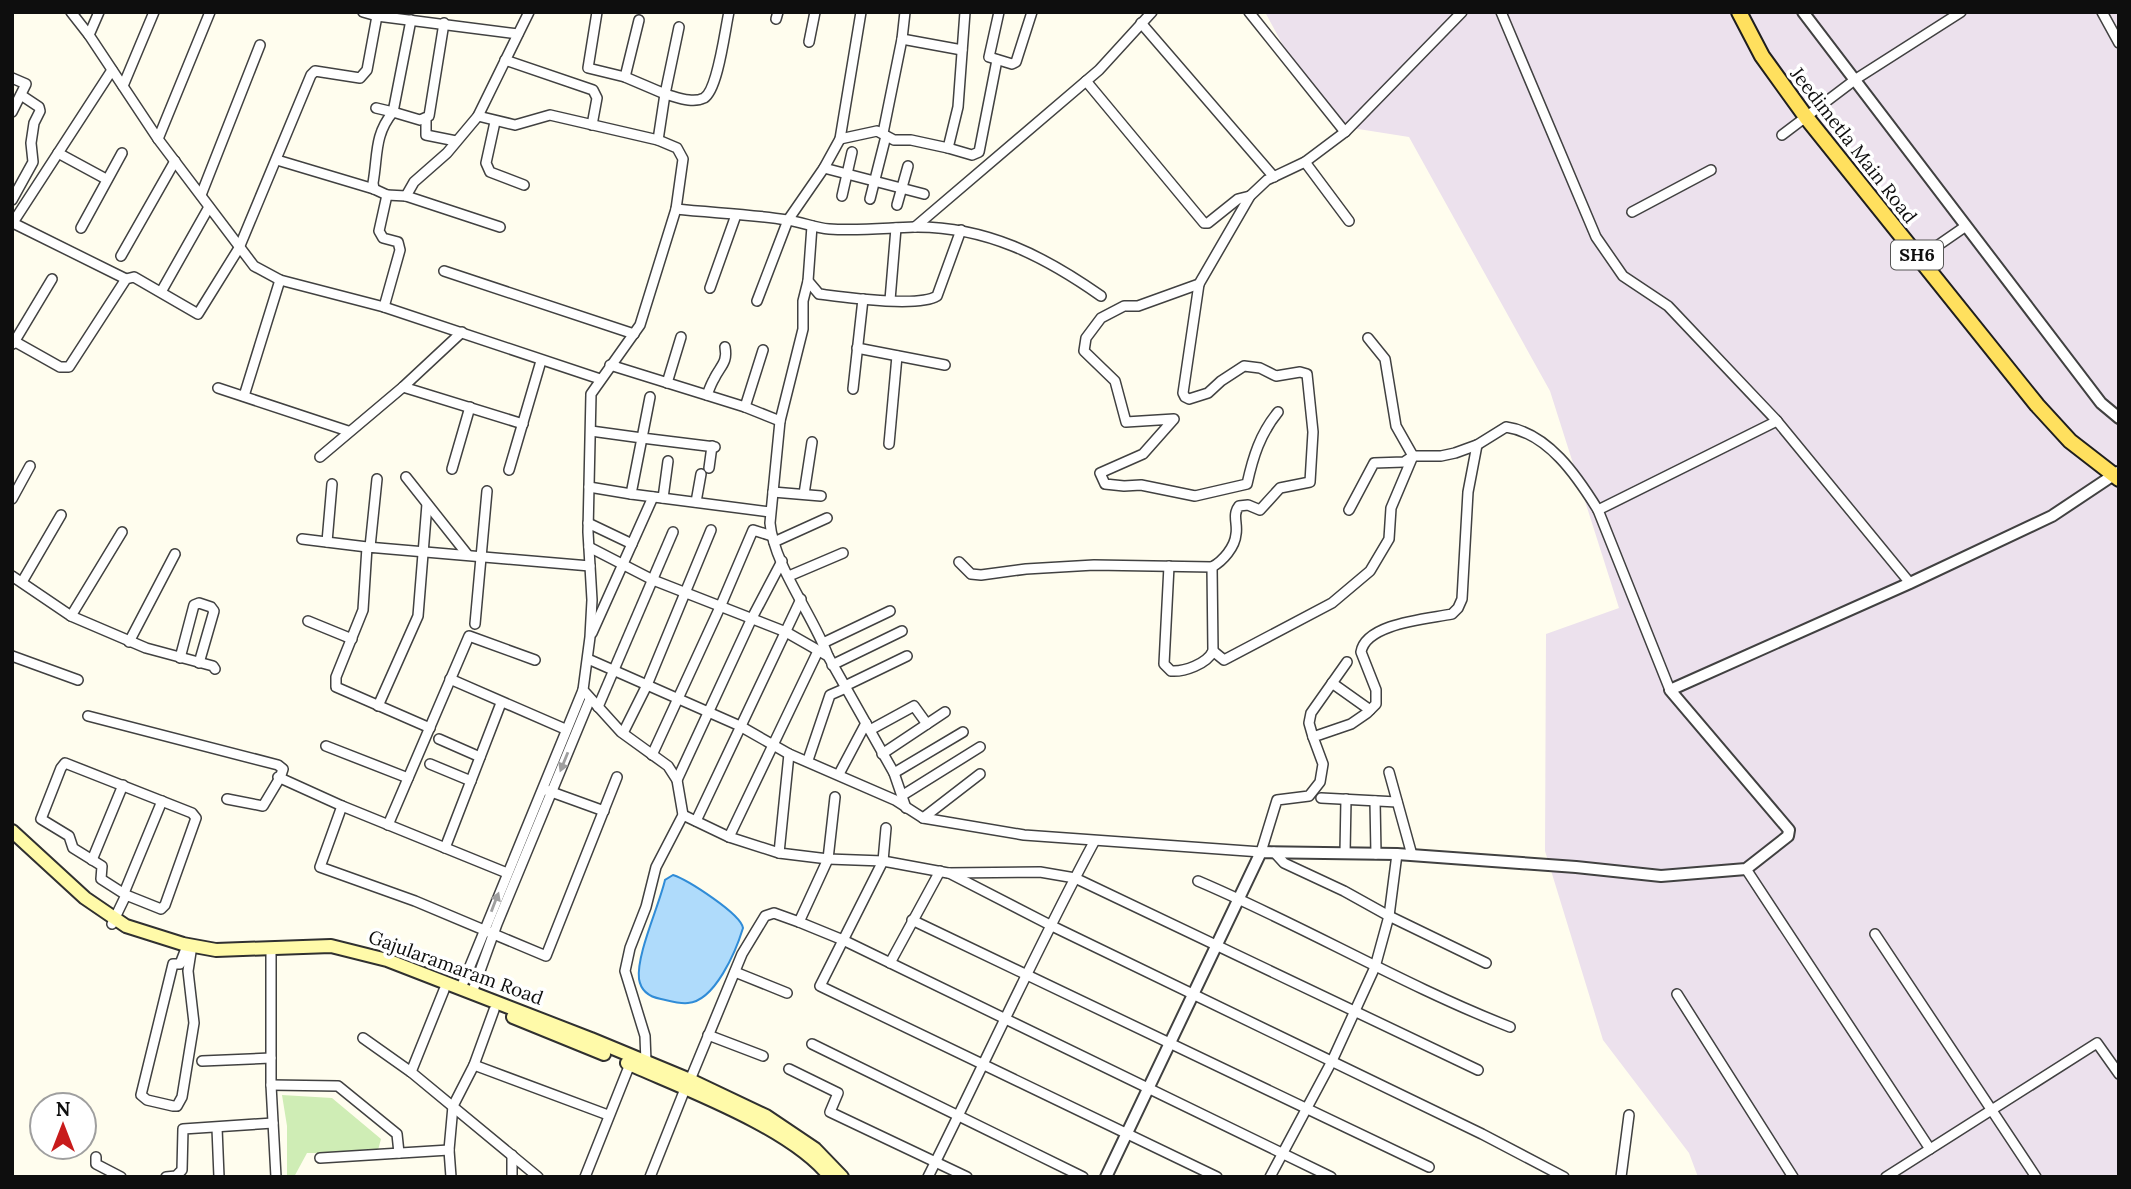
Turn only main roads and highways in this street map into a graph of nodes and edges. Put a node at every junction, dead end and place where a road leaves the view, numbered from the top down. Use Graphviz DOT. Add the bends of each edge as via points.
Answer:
graph roads {
  1 [pos="1739,12"];
  2 [pos="1748,12"];
  3 [pos="1809,114"];
  4 [pos="2118,473"];
  5 [pos="12,831"];
  6 [pos="12,839"];
  7 [pos="113,922"];
  8 [pos="270,952"];
  9 [pos="687,1085"];
  10 [pos="836,1174"];
  1 -- 3 [label="main road, Jeedimetla Main Road / SH6" via="1762,56"];
  2 -- 3 [label="main road, Jeedimetla Main Road / SH6"];
  3 -- 4 [label="main road, Jeedimetla Main Road / SH6" via="2062,421"];
  3 -- 4 [label="main road, Jeedimetla Main Road / SH6" via="2054,425"];
  5 -- 7 [label="main road, Gajularamaram Road"];
  6 -- 7 [label="main road, Gajularamaram Road" via="82,904"];
  7 -- 8 [label="main road, Gajularamaram Road" via="183,944"];
  7 -- 8 [label="main road, Gajularamaram Road" via="186,957"];
  8 -- 9 [label="main road, Gajularamaram Road" via="337,954 372,963"];
  8 -- 9 [label="main road, Gajularamaram Road" via="310,946 379,957 646,1062"];
  9 -- 10 [label="main road, Gajularamaram Road" via="766,1115 814,1149"];
}
